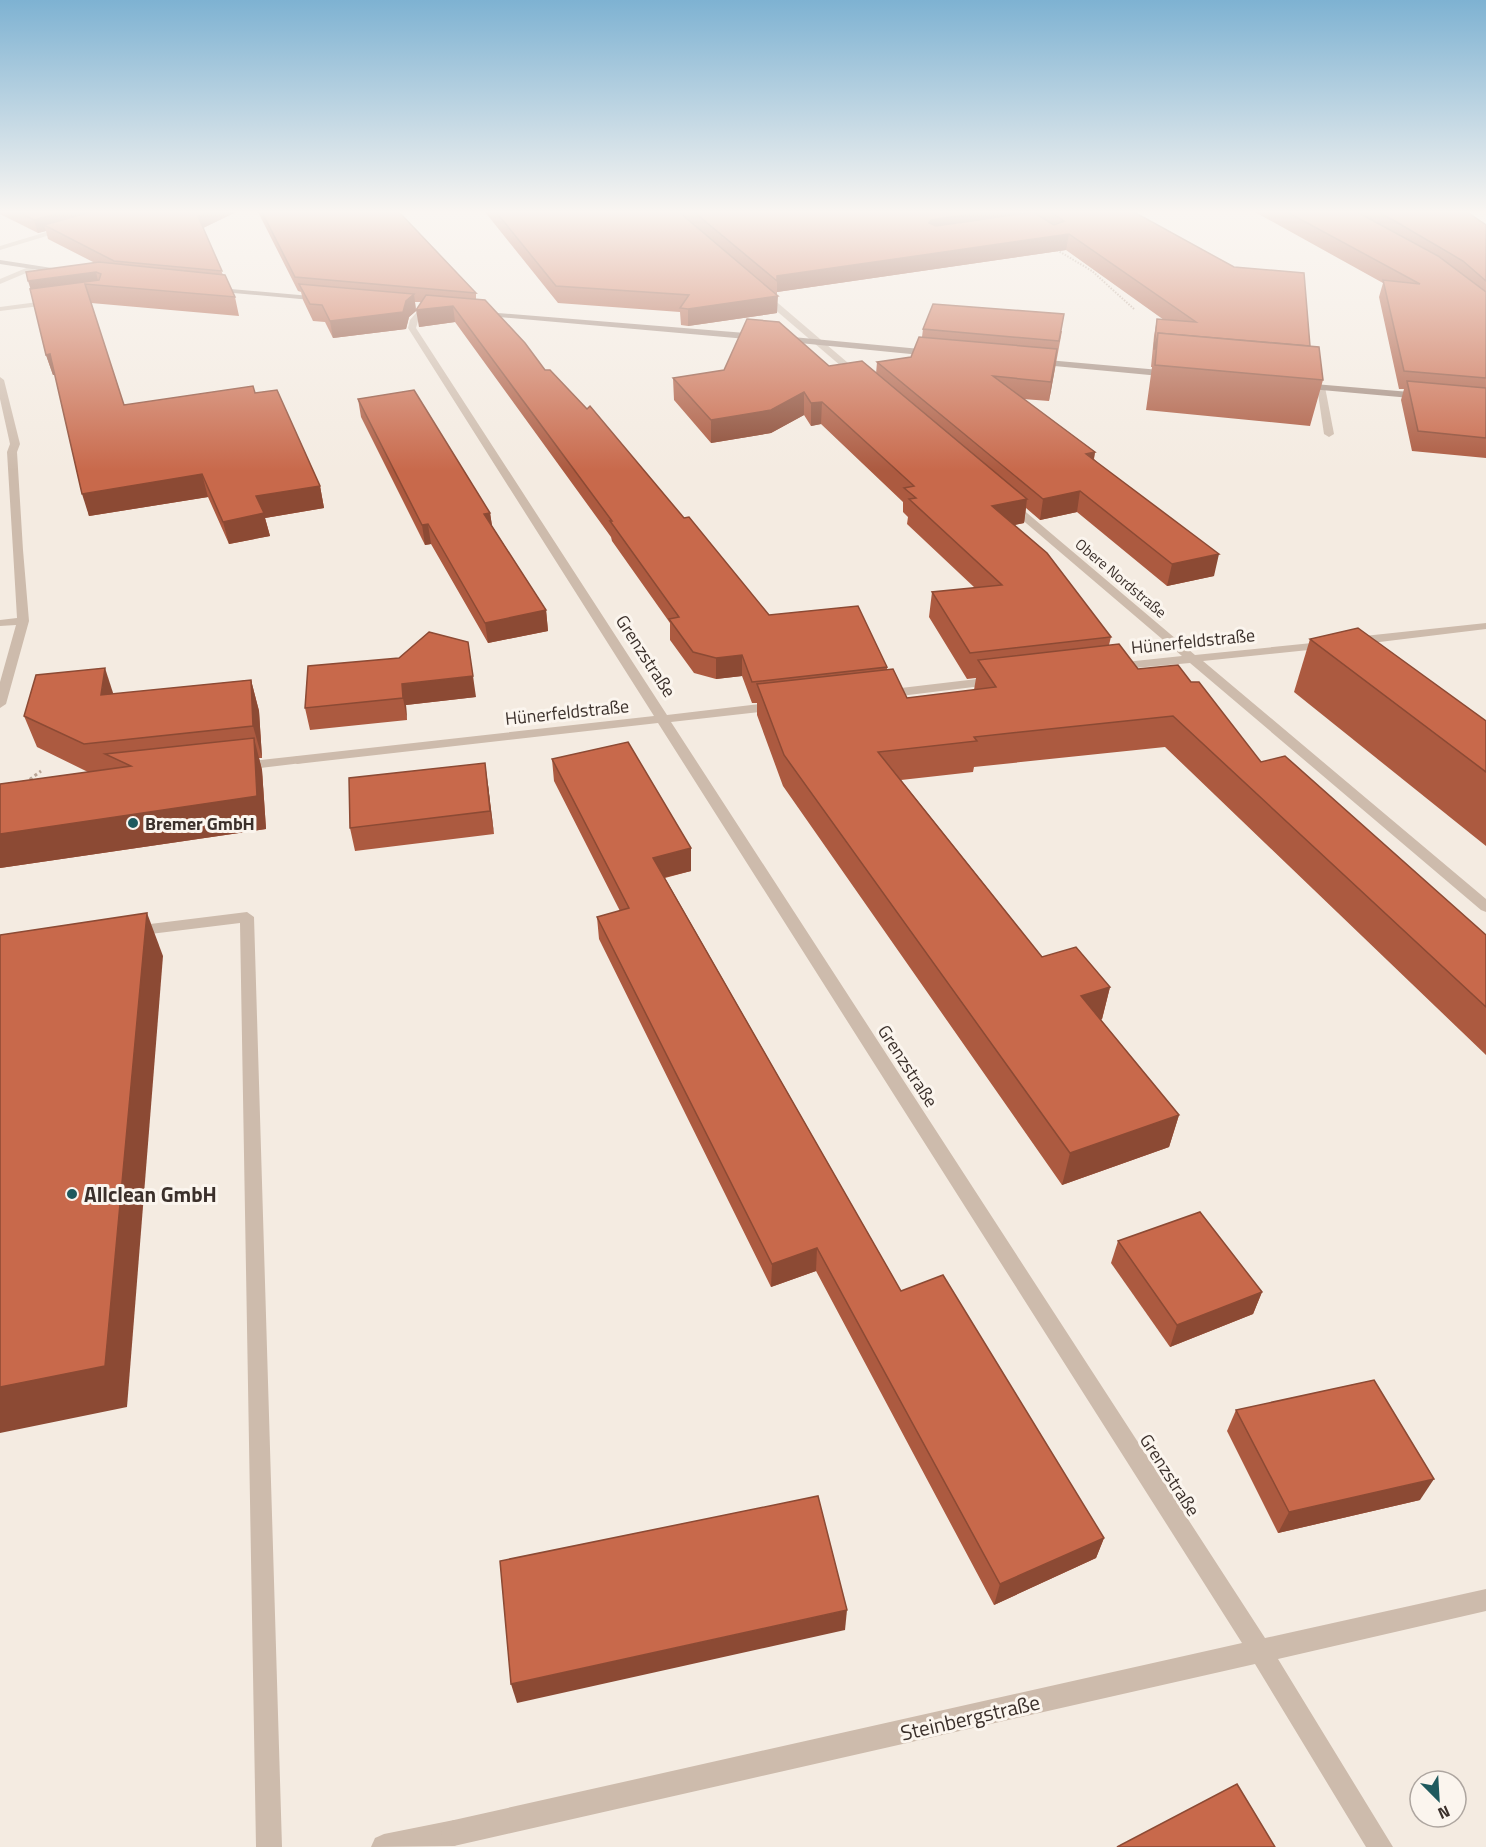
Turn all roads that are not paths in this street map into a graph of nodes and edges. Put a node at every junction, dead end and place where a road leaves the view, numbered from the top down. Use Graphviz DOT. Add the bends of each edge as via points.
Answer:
graph roads {
  1 [pos="313,298"];
  2 [pos="767,298"];
  3 [pos="67,300"];
  4 [pos="333,300"];
  5 [pos="425,308"];
  6 [pos="0,309"];
  7 [pos="472,312"];
  8 [pos="765,338"];
  9 [pos="776,339"];
  10 [pos="818,343"];
  11 [pos="937,353"];
  12 [pos="1021,361"];
  13 [pos="1179,374"];
  14 [pos="0,380"];
  15 [pos="864,381"];
  16 [pos="1297,385"];
  17 [pos="1321,387"];
  18 [pos="1427,397"];
  19 [pos="3,401"];
  20 [pos="1329,434"];
  21 [pos="1001,497"];
  22 [pos="23,621"];
  23 [pos="0,623"];
  24 [pos="1486,626"];
  25 [pos="1194,659"];
  26 [pos="1099,669"];
  27 [pos="1005,680"];
  28 [pos="875,695"];
  29 [pos="0,704"];
  30 [pos="793,704"];
  31 [pos="663,719"];
  32 [pos="225,768"];
  33 [pos="1486,907"];
  34 [pos="118,933"];
  35 [pos="1486,1600"];
  36 [pos="1260,1651"];
  37 [pos="269,1847"];
  38 [pos="384,1847"];
  39 [pos="1380,1847"];
  1 -- 4 [label="main road"];
  2 -- 10 [label="street"];
  3 -- 6 [label="street"];
  5 -- 31 [label="street, Grenzstraße" via="412,328"];
  7 -- 8 [label="main road"];
  9 -- 10 [label="main road"];
  10 -- 11 [label="main road"];
  10 -- 15 [label="street"];
  12 -- 13 [label="main road"];
  14 -- 19 [label="street"];
  16 -- 17 [label="main road"];
  17 -- 18 [label="main road"];
  17 -- 20 [label="street"];
  19 -- 22 [label="street" via="15,444 12,452"];
  21 -- 25 [label="street, Obere Nordstraße"];
  22 -- 23 [label="street"];
  22 -- 29 [label="street"];
  24 -- 25 [label="street, Hünerfeldstraße"];
  25 -- 26 [label="street, Hünerfeldstraße"];
  25 -- 33 [label="street, Obere Nordstraße"];
  27 -- 28 [label="street"];
  30 -- 31 [label="street, Hünerfeldstraße"];
  31 -- 32 [label="street, Hünerfeldstraße"];
  31 -- 36 [label="street, Grenzstraße"];
  34 -- 37 [label="street" via="247,917"];
  35 -- 36 [label="street, Steinbergstraße"];
  36 -- 38 [label="street, Steinbergstraße"];
  36 -- 39 [label="street, Grenzstraße"];
}
